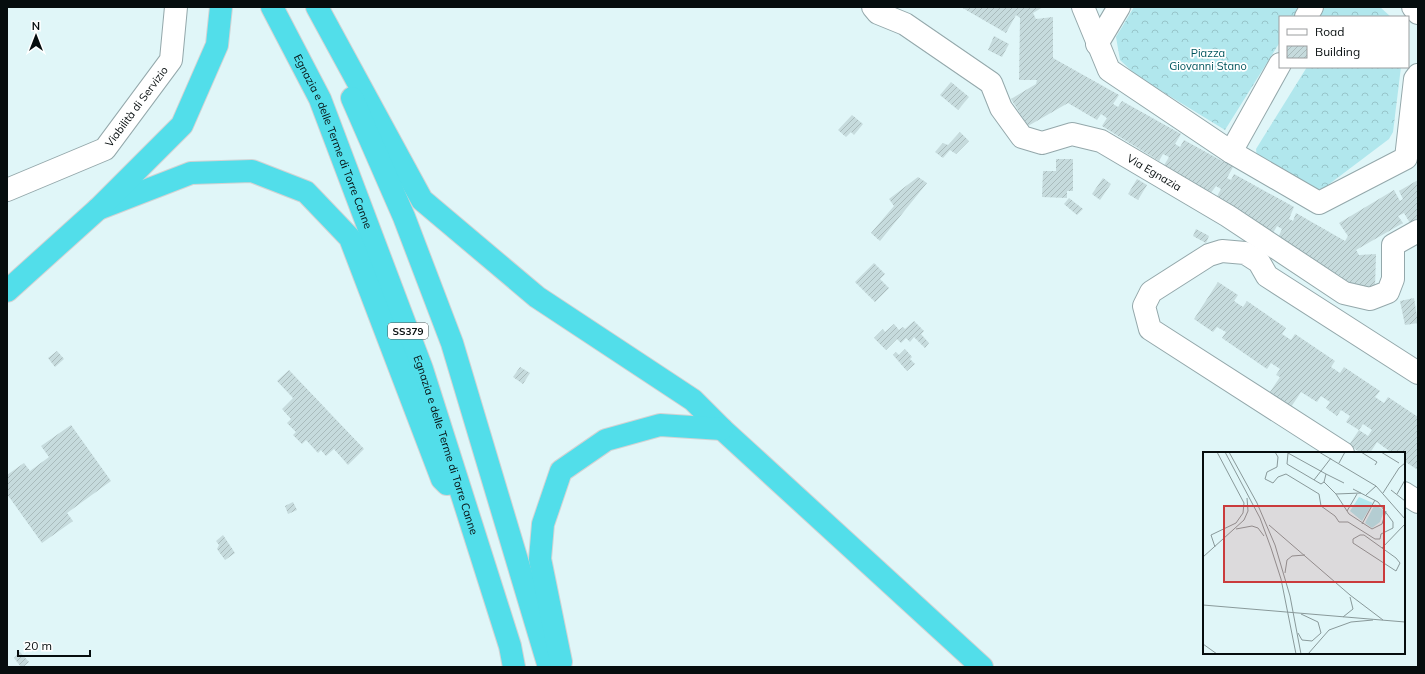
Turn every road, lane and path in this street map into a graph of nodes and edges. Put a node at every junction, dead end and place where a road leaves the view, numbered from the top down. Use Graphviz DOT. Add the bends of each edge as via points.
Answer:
graph roads {
  1 [pos="176,7"];
  2 [pos="221,7"];
  3 [pos="272,7"];
  4 [pos="312,7"];
  5 [pos="317,7"];
  6 [pos="873,7"];
  7 [pos="1083,7"];
  8 [pos="1119,7"];
  9 [pos="1312,7"];
  10 [pos="1413,7"];
  11 [pos="1418,13"];
  12 [pos="1307,16"];
  13 [pos="1097,44"];
  14 [pos="1279,66"];
  15 [pos="1418,74"];
  16 [pos="1231,152"];
  17 [pos="7,190"];
  18 [pos="98,209"];
  19 [pos="1418,231"];
  20 [pos="7,291"];
  21 [pos="1415,365"];
  22 [pos="722,429"];
  23 [pos="1341,452"];
  24 [pos="1405,494"];
  25 [pos="464,502"];
  26 [pos="1418,502"];
  27 [pos="514,667"];
  28 [pos="549,667"];
  29 [pos="562,667"];
  30 [pos="982,667"];
  1 -- 17 [label="street, Viabilità di Servizio" via="171,60 105,149"];
  2 -- 18 [label="highway" via="217,45 182,125"];
  3 -- 25 [label="highway, Egnazia e delle Terme di Torre Canne / SS379" via="320,99 422,369"];
  4 -- 28 [label="highway, SS379" via="404,218 452,343"];
  5 -- 22 [label="highway" via="422,200 537,298 693,400"];
  6 -- 19 [label="street, Via Egnazia" via="878,13 905,24 991,83 1001,108 1022,137 1042,144 1072,134 1101,141 1228,216 1344,293 1370,300 1388,292 1393,279 1393,245"];
  7 -- 13 [label="street"];
  8 -- 13 [label="street"];
  9 -- 12 [label="street"];
  10 -- 11 [label="street"];
  13 -- 16 [label="street" via="1109,70"];
  14 -- 16 [label="street"];
  15 -- 16 [label="street" via="1415,79 1406,158 1319,203"];
  18 -- 20 [label="highway"];
  18 -- 25 [label="highway" via="191,173 252,171 306,192 350,238 442,479"];
  21 -- 23 [label="street" via="1267,276 1259,262 1245,252 1222,251 1209,255 1151,292 1144,306 1150,329"];
  22 -- 29 [label="highway" via="660,425 606,440 561,471 543,524 540,558"];
  22 -- 30 [label="highway"];
  24 -- 26 [label="street"];
  25 -- 27 [label="highway, Egnazia e delle Terme di Torre Canne / SS379" via="510,646"];
}
